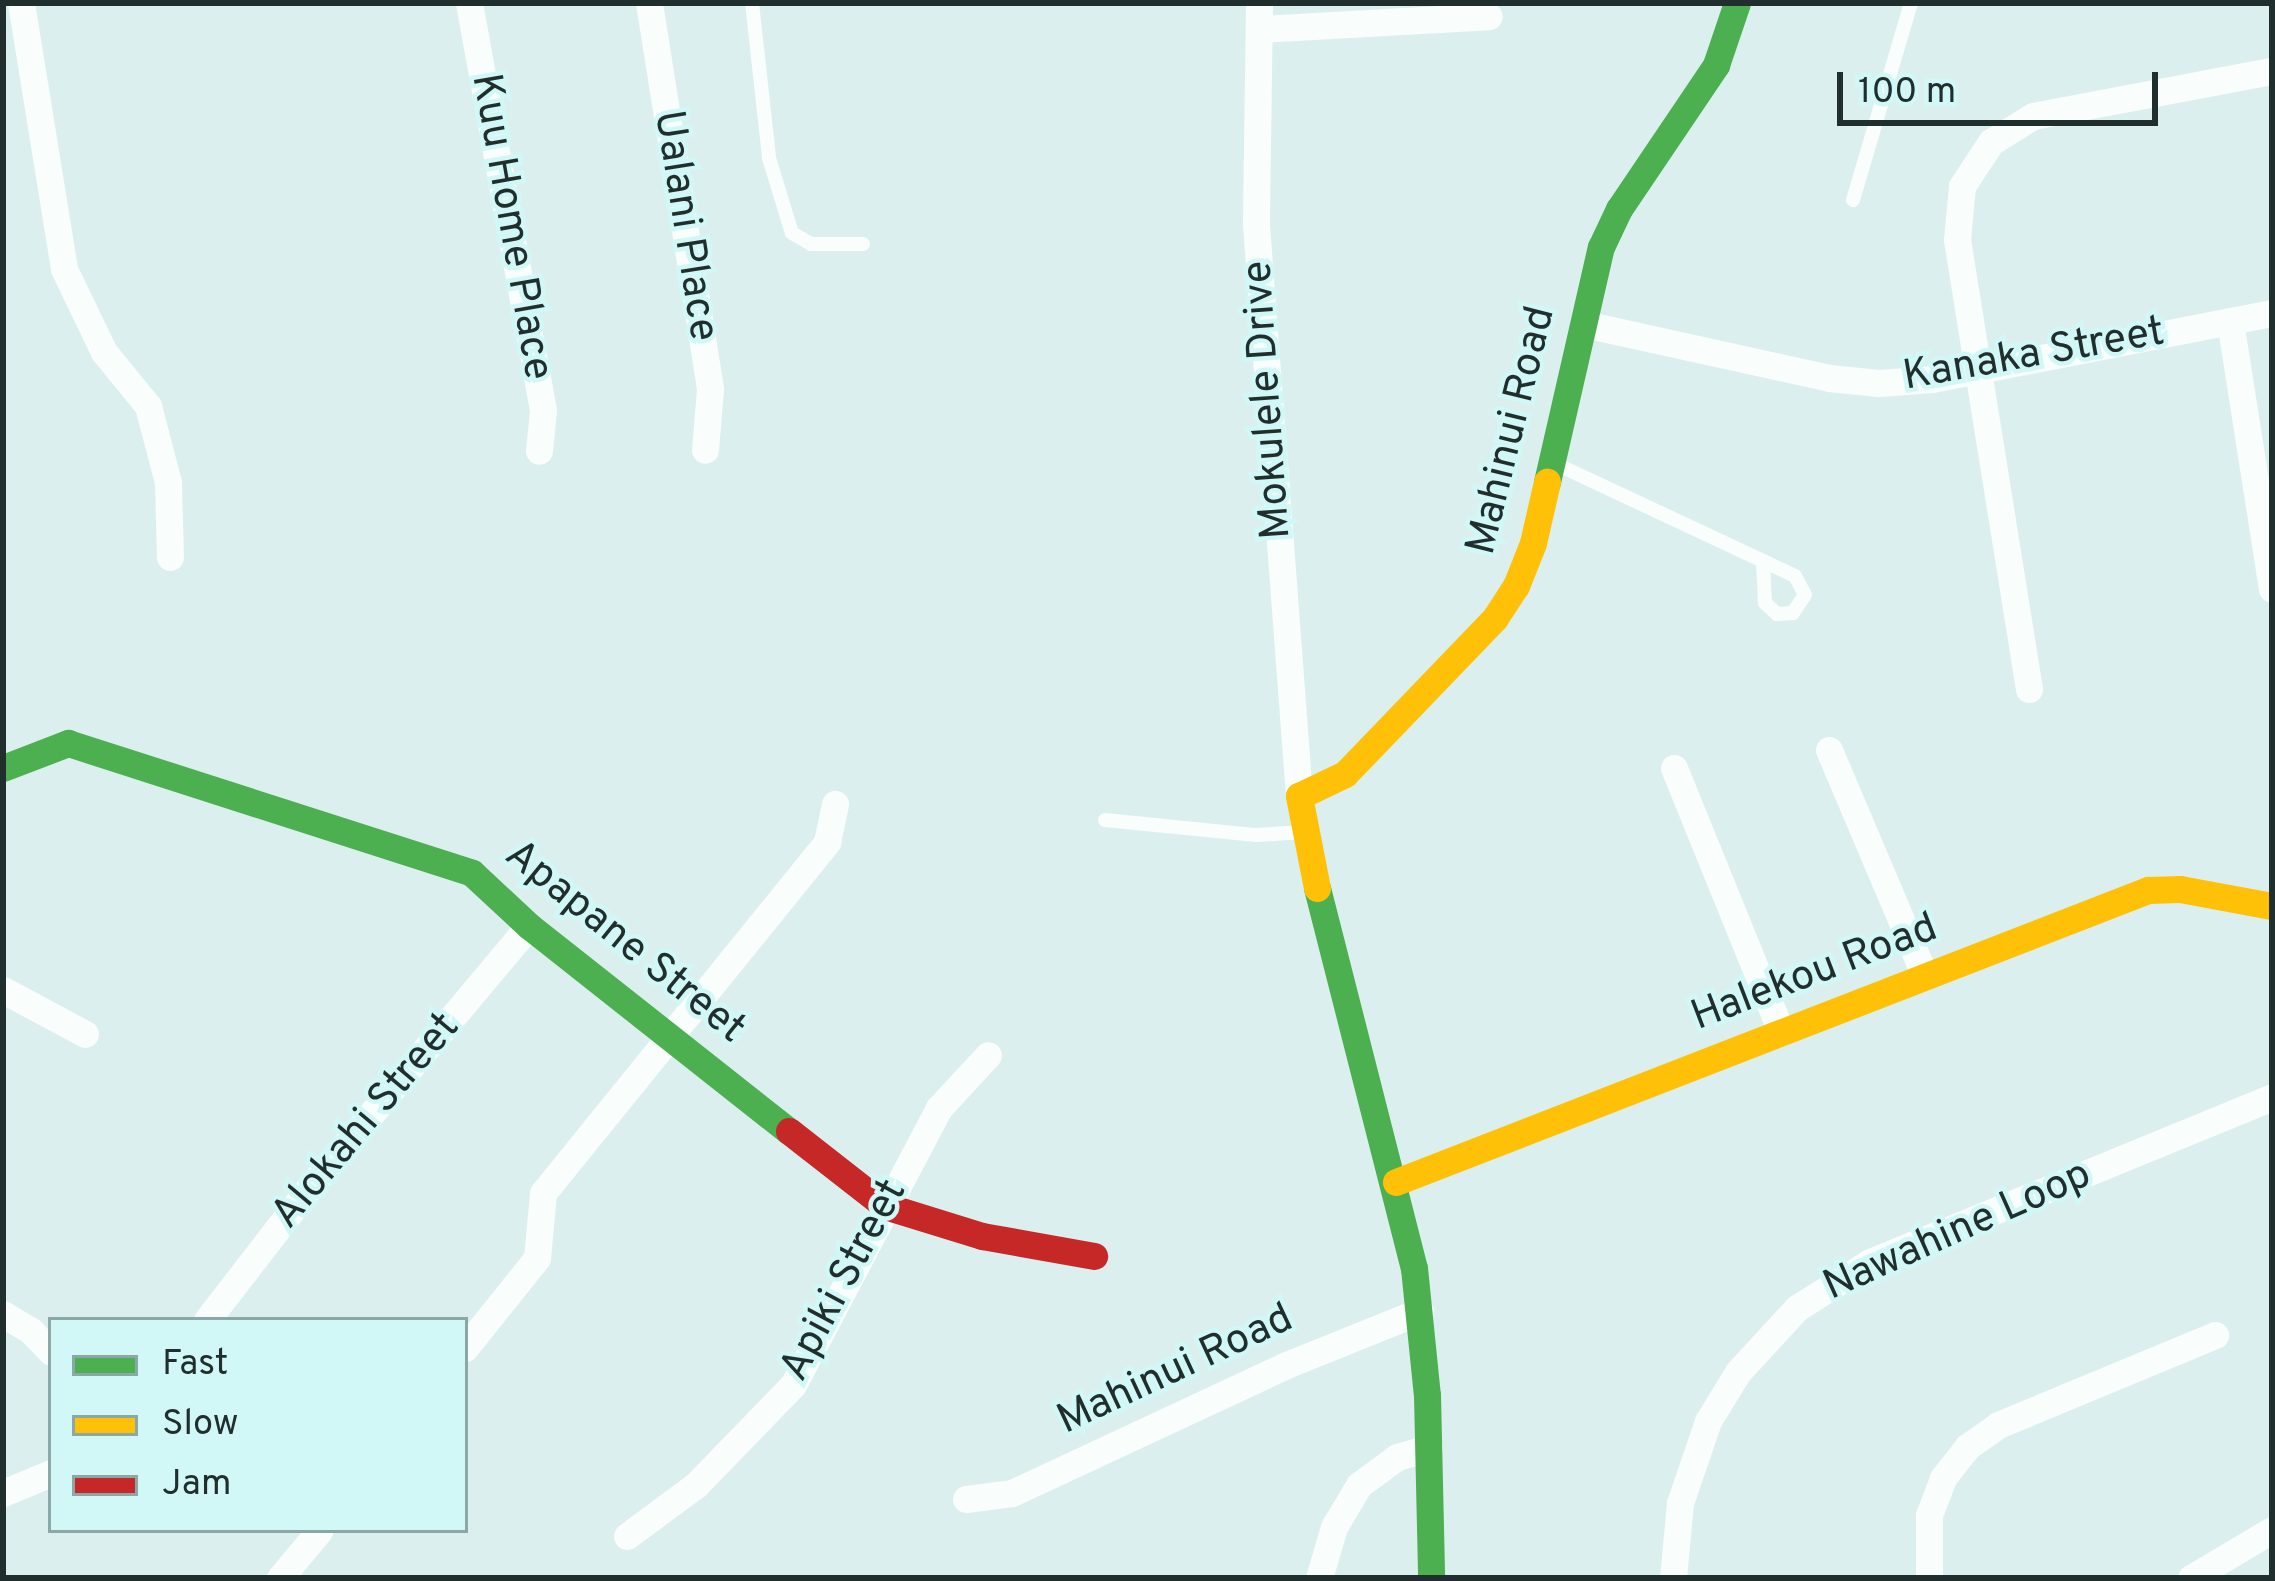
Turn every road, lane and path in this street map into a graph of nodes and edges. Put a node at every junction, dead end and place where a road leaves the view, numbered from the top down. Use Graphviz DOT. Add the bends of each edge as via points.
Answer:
graph roads {
  1 [pos="21,3"];
  2 [pos="469,3"];
  3 [pos="649,3"];
  4 [pos="752,3"];
  5 [pos="1737,3"];
  6 [pos="1911,3"];
  7 [pos="1260,16"];
  8 [pos="1489,16"];
  9 [pos="2272,71"];
  10 [pos="1853,200"];
  11 [pos="863,244"];
  12 [pos="2272,313"];
  13 [pos="2230,321"];
  14 [pos="1585,324"];
  15 [pos="1978,370"];
  16 [pos="705,450"];
  17 [pos="539,452"];
  18 [pos="1552,462"];
  19 [pos="170,557"];
  20 [pos="2270,559"];
  21 [pos="1763,561"];
  22 [pos="2272,589"];
  23 [pos="2029,689"];
  24 [pos="1829,750"];
  25 [pos="3,768"];
  26 [pos="1674,768"];
  27 [pos="1299,796"];
  28 [pos="835,804"];
  29 [pos="1106,820"];
  30 [pos="1304,832"];
  31 [pos="2272,906"];
  32 [pos="530,926"];
  33 [pos="1925,976"];
  34 [pos="3,990"];
  35 [pos="1781,1032"];
  36 [pos="85,1034"];
  37 [pos="672,1036"];
  38 [pos="988,1055"];
  39 [pos="2272,1097"];
  40 [pos="1396,1182"];
  41 [pos="886,1206"];
  42 [pos="1094,1256"];
  43 [pos="1420,1311"];
  44 [pos="3,1314"];
  45 [pos="209,1317"];
  46 [pos="2215,1335"];
  47 [pos="468,1344"];
  48 [pos="48,1349"];
  49 [pos="1429,1448"];
  50 [pos="48,1474"];
  51 [pos="3,1493"];
  52 [pos="965,1499"];
  53 [pos="2272,1530"];
  54 [pos="318,1533"];
  55 [pos="627,1536"];
  56 [pos="280,1578"];
  57 [pos="1319,1578"];
  58 [pos="1431,1578"];
  59 [pos="1672,1578"];
  60 [pos="1929,1578"];
  61 [pos="2191,1578"];
  1 -- 19 [label="street" via="64,269 104,352 148,406 168,482"];
  2 -- 17 [label="street, Kuu Home Place" via="543,410"];
  3 -- 16 [label="street, Ualani Place" via="710,388"];
  4 -- 11 [label="lane" via="770,158 792,233 811,244"];
  5 -- 14 [label="street, Mahinui Road" via="1716,65 1609,228"];
  6 -- 10 [label="lane"];
  7 -- 8 [label="street"];
  7 -- 27 [label="street, Mokulele Drive" via="1256,225"];
  9 -- 15 [label="street" via="2033,116 1990,142 1963,186 1956,222"];
  12 -- 13 [label="street, Kanaka Street"];
  13 -- 15 [label="street, Kanaka Street"];
  13 -- 20 [label="street"];
  14 -- 15 [label="street, Kanaka Street" via="1854,381"];
  14 -- 18 [label="street, Mahinui Road"];
  15 -- 23 [label="street"];
  18 -- 21 [label="lane"];
  18 -- 27 [label="street, Mahinui Road" via="1526,565 1495,618 1345,774"];
  20 -- 22 [label="street"];
  24 -- 33 [label="street"];
  25 -- 32 [label="street, Apapane Street" via="68,743 472,873"];
  26 -- 35 [label="street"];
  27 -- 30 [label="street"];
  28 -- 37 [label="street" via="827,842"];
  29 -- 30 [label="lane"];
  30 -- 40 [label="street"];
  31 -- 33 [label="street, Halekou Road" via="2148,890"];
  32 -- 37 [label="street, Apapane Street"];
  32 -- 45 [label="street, Alokahi Street"];
  33 -- 35 [label="street, Halekou Road"];
  34 -- 36 [label="street"];
  35 -- 40 [label="street, Halekou Road"];
  37 -- 41 [label="street, Apapane Street"];
  37 -- 47 [label="street" via="543,1193 537,1258"];
  38 -- 41 [label="street, Apiki Street" via="939,1108"];
  39 -- 59 [label="street, Nawahine Loop" via="1870,1262 1797,1308 1747,1360 1708,1421 1680,1503"];
  40 -- 43 [label="street"];
  41 -- 42 [label="street, Apapane Street" via="982,1236"];
  41 -- 55 [label="street, Apiki Street" via="793,1385 696,1485"];
  43 -- 49 [label="street"];
  43 -- 52 [label="street, Mahinui Road" via="1012,1493"];
  44 -- 48 [label="street"];
  46 -- 60 [label="street" via="1998,1425 1967,1448 1943,1478 1929,1515"];
  49 -- 57 [label="street" via="1397,1457 1360,1485 1334,1527"];
  49 -- 58 [label="street"];
  50 -- 51 [label="street"];
  53 -- 61 [label="street"];
  54 -- 56 [label="street"];
}
